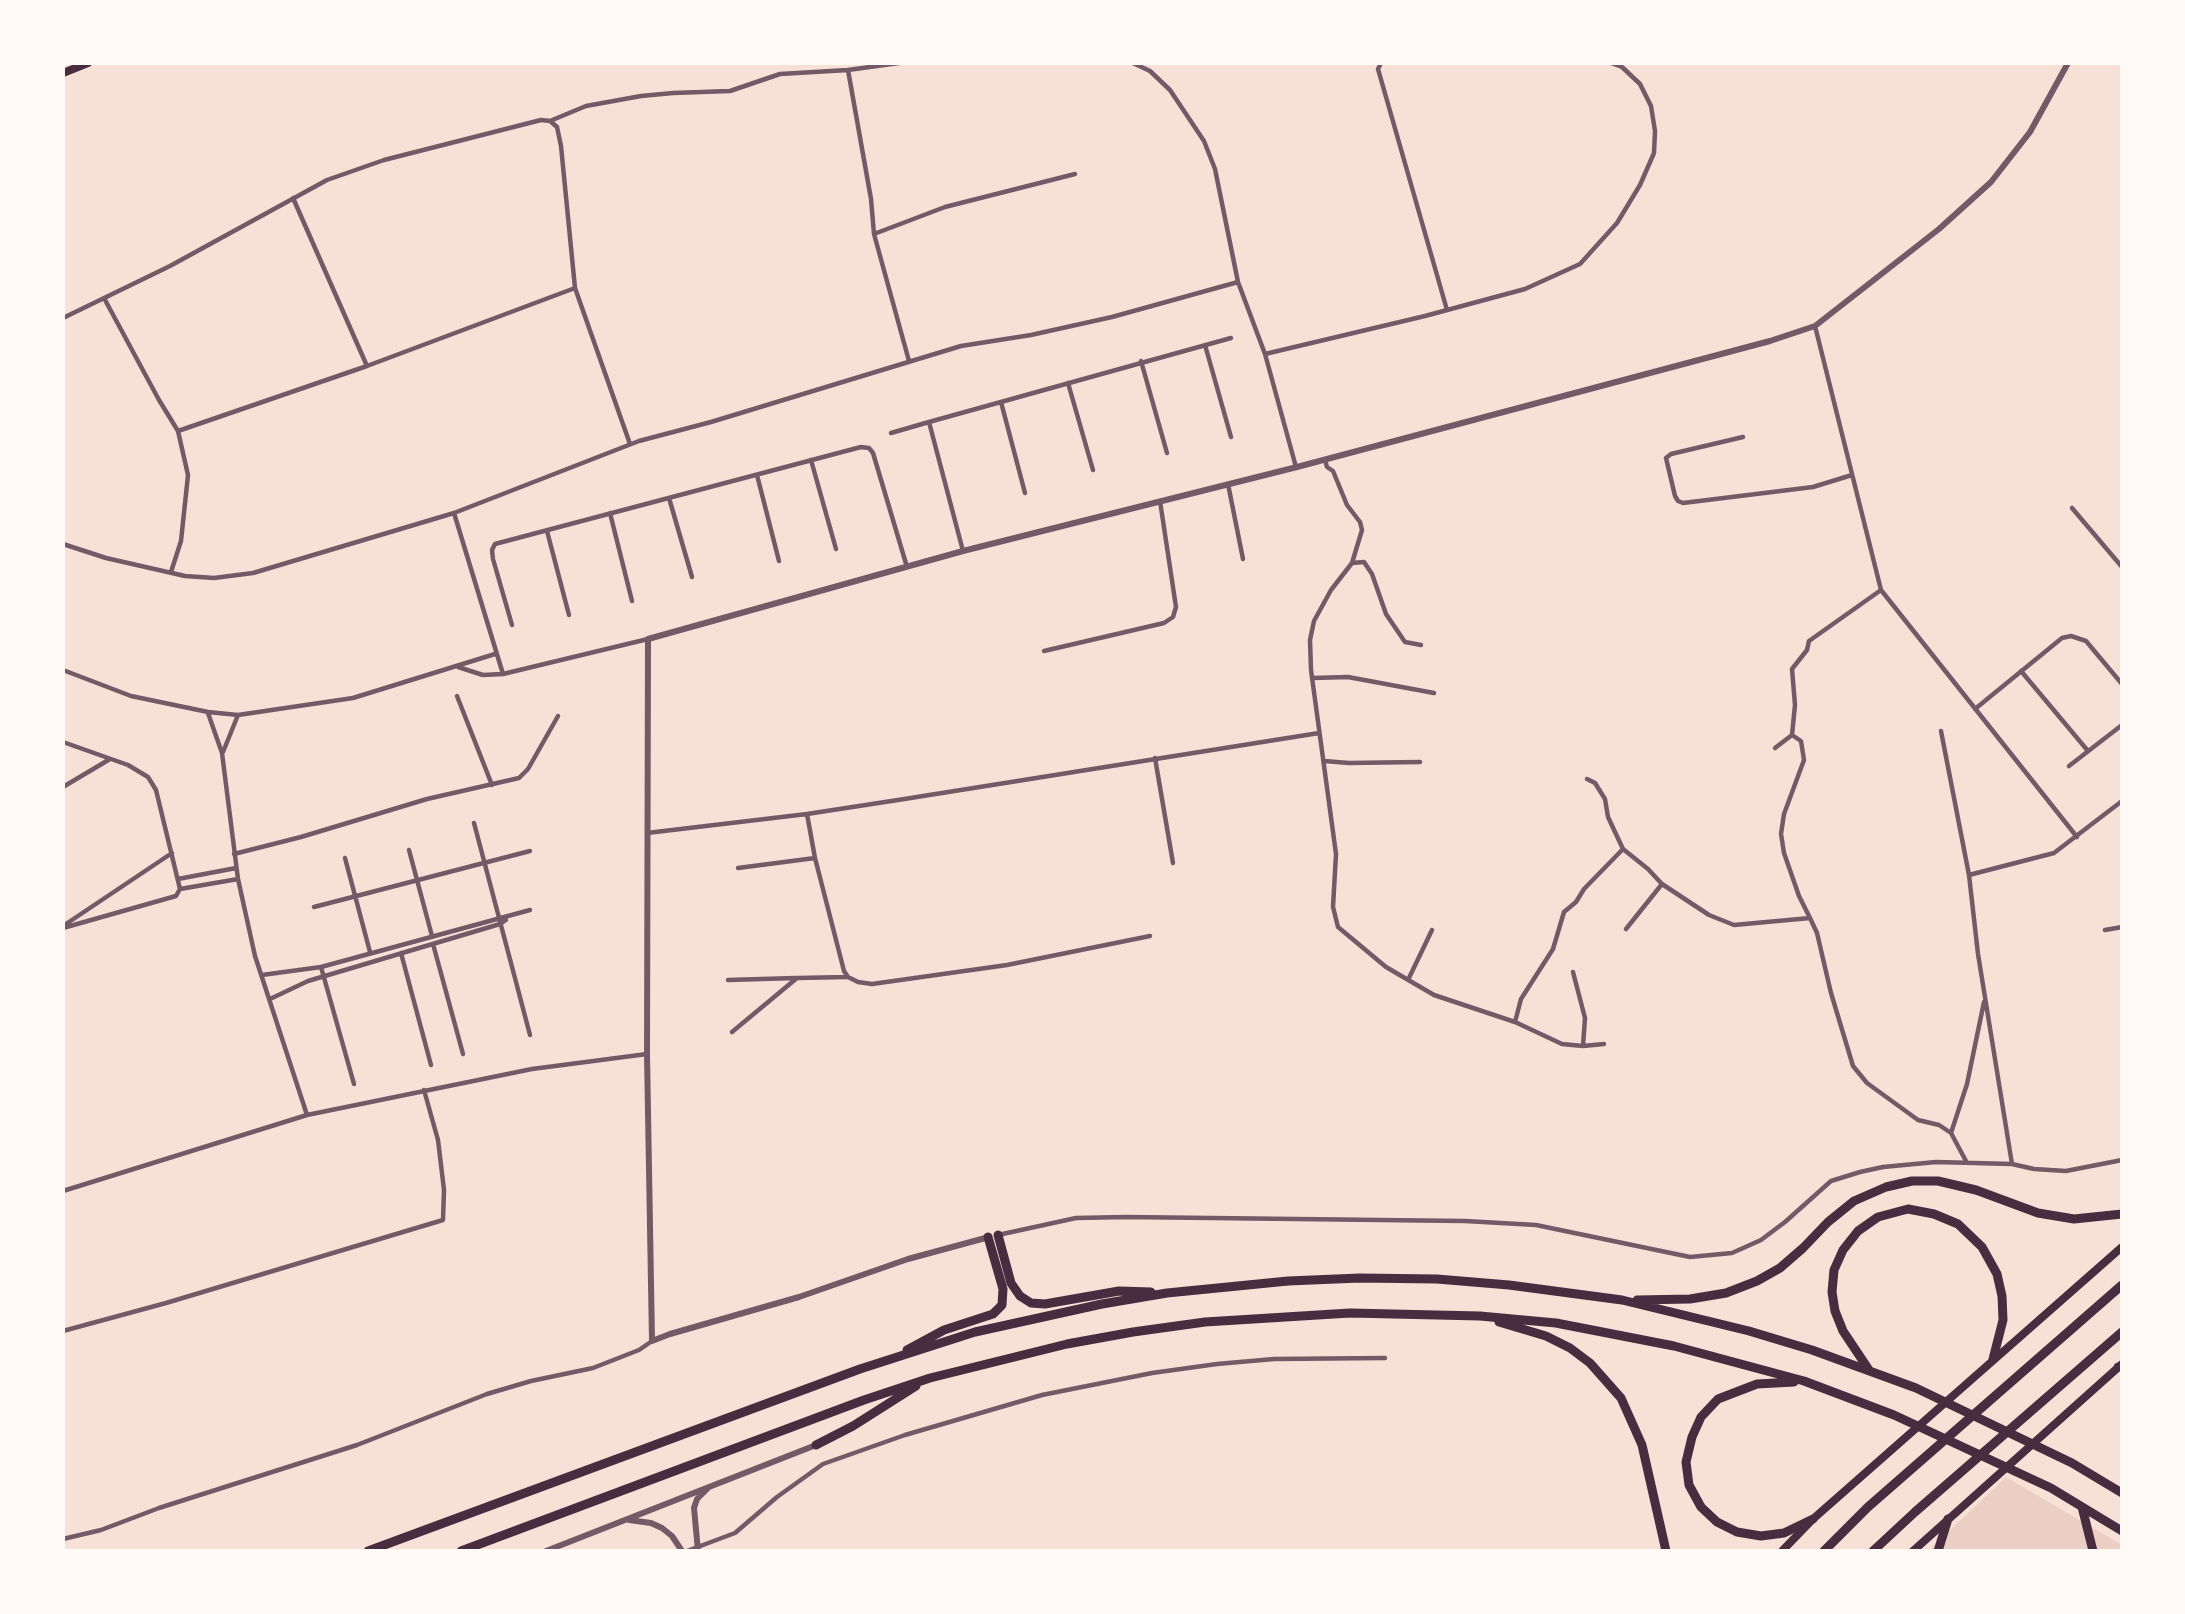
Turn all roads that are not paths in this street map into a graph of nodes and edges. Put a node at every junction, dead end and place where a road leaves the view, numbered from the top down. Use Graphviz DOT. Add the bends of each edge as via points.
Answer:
graph roads {
  1 [pos="88,63"];
  2 [pos="899,63"];
  3 [pos="1133,63"];
  4 [pos="1381,63"];
  5 [pos="1611,63"];
  6 [pos="2068,63"];
  7 [pos="848,71"];
  8 [pos="63,73"];
  9 [pos="550,121"];
  10 [pos="1075,174"];
  11 [pos="293,198"];
  12 [pos="874,234"];
  13 [pos="1238,282"];
  14 [pos="575,288"];
  15 [pos="104,298"];
  16 [pos="1447,310"];
  17 [pos="63,318"];
  18 [pos="1815,326"];
  19 [pos="1231,338"];
  20 [pos="1205,345"];
  21 [pos="1265,354"];
  22 [pos="909,361"];
  23 [pos="1141,361"];
  24 [pos="368,366"];
  25 [pos="1068,383"];
  26 [pos="1001,402"];
  27 [pos="929,422"];
  28 [pos="178,431"];
  29 [pos="891,433"];
  30 [pos="1231,437"];
  31 [pos="1743,437"];
  32 [pos="630,444"];
  33 [pos="1167,453"];
  34 [pos="811,460"];
  35 [pos="1325,460"];
  36 [pos="1297,467"];
  37 [pos="1093,470"];
  38 [pos="757,475"];
  39 [pos="1852,475"];
  40 [pos="1228,484"];
  41 [pos="1025,493"];
  42 [pos="669,498"];
  43 [pos="1160,501"];
  44 [pos="2072,508"];
  45 [pos="454,513"];
  46 [pos="610,513"];
  47 [pos="547,531"];
  48 [pos="63,544"];
  49 [pos="836,549"];
  50 [pos="963,551"];
  51 [pos="1243,559"];
  52 [pos="779,561"];
  53 [pos="1352,563"];
  54 [pos="907,567"];
  55 [pos="2122,567"];
  56 [pos="171,572"];
  57 [pos="692,577"];
  58 [pos="1881,590"];
  59 [pos="632,601"];
  60 [pos="569,615"];
  61 [pos="513,625"];
  62 [pos="648,639"];
  63 [pos="1421,645"];
  64 [pos="1044,651"];
  65 [pos="495,654"];
  66 [pos="458,667"];
  67 [pos="63,670"];
  68 [pos="2021,671"];
  69 [pos="503,674"];
  70 [pos="1312,678"];
  71 [pos="2122,684"];
  72 [pos="1434,693"];
  73 [pos="457,696"];
  74 [pos="1975,709"];
  75 [pos="208,712"];
  76 [pos="238,715"];
  77 [pos="558,716"];
  78 [pos="2122,725"];
  79 [pos="1941,731"];
  80 [pos="1319,733"];
  81 [pos="1792,735"];
  82 [pos="63,742"];
  83 [pos="1775,748"];
  84 [pos="2088,751"];
  85 [pos="222,753"];
  86 [pos="1155,758"];
  87 [pos="110,759"];
  88 [pos="1324,761"];
  89 [pos="1420,762"];
  90 [pos="2069,766"];
  91 [pos="1587,779"];
  92 [pos="492,785"];
  93 [pos="63,788"];
  94 [pos="2122,801"];
  95 [pos="807,814"];
  96 [pos="474,823"];
  97 [pos="647,832"];
  98 [pos="2077,836"];
  99 [pos="1623,849"];
  100 [pos="408,850"];
  101 [pos="530,851"];
  102 [pos="172,853"];
  103 [pos="234,854"];
  104 [pos="345,858"];
  105 [pos="815,858"];
  106 [pos="484,863"];
  107 [pos="1173,863"];
  108 [pos="236,868"];
  109 [pos="738,868"];
  110 [pos="1969,875"];
  111 [pos="178,878"];
  112 [pos="238,879"];
  113 [pos="417,882"];
  114 [pos="1662,884"];
  115 [pos="180,889"];
  116 [pos="356,897"];
  117 [pos="314,907"];
  118 [pos="530,910"];
  119 [pos="1810,918"];
  120 [pos="499,922"];
  121 [pos="2122,926"];
  122 [pos="63,927"];
  123 [pos="1626,929"];
  124 [pos="1432,930"];
  125 [pos="2105,930"];
  126 [pos="432,936"];
  127 [pos="1150,936"];
  128 [pos="433,944"];
  129 [pos="370,952"];
  130 [pos="401,953"];
  131 [pos="321,967"];
  132 [pos="1573,972"];
  133 [pos="262,975"];
  134 [pos="324,975"];
  135 [pos="848,977"];
  136 [pos="797,978"];
  137 [pos="728,980"];
  138 [pos="1408,980"];
  139 [pos="1985,998"];
  140 [pos="270,999"];
  141 [pos="1514,1022"];
  142 [pos="732,1032"];
  143 [pos="530,1035"];
  144 [pos="1604,1044"];
  145 [pos="1583,1046"];
  146 [pos="463,1054"];
  147 [pos="647,1054"];
  148 [pos="431,1065"];
  149 [pos="354,1084"];
  150 [pos="424,1090"];
  151 [pos="307,1115"];
  152 [pos="1951,1133"];
  153 [pos="2122,1160"];
  154 [pos="1967,1163"];
  155 [pos="2012,1164"];
  156 [pos="63,1191"];
  157 [pos="2122,1214"];
  158 [pos="993,1236"];
  159 [pos="2122,1247"];
  160 [pos="2122,1285"];
  161 [pos="1167,1293"];
  162 [pos="1622,1300"];
  163 [pos="1480,1316"];
  164 [pos="63,1331"];
  165 [pos="2122,1332"];
  166 [pos="652,1341"];
  167 [pos="897,1356"];
  168 [pos="1385,1358"];
  169 [pos="1993,1359"];
  170 [pos="2121,1366"];
  171 [pos="1869,1370"];
  172 [pos="930,1378"];
  173 [pos="1804,1381"];
  174 [pos="816,1446"];
  175 [pos="711,1485"];
  176 [pos="2122,1493"];
  177 [pos="2082,1507"];
  178 [pos="1813,1519"];
  179 [pos="1948,1519"];
  180 [pos="627,1520"];
  181 [pos="2122,1531"];
  182 [pos="63,1539"];
  183 [pos="698,1549"];
  184 [pos="368,1551"];
  185 [pos="461,1551"];
  186 [pos="546,1551"];
  187 [pos="685,1551"];
  188 [pos="1666,1551"];
  189 [pos="1782,1551"];
  190 [pos="1824,1551"];
  191 [pos="1873,1551"];
  192 [pos="1913,1551"];
  193 [pos="1938,1551"];
  194 [pos="2093,1551"];
  1 -- 8 [label="main road"];
  2 -- 7 [label="street"];
  3 -- 13 [label="street" via="1150,71 1170,90 1204,141 1215,169"];
  4 -- 16 [label="street" via="1378,69"];
  5 -- 16 [label="street" via="1640,84 1651,106 1655,131 1654,153 1617,223 1580,264 1525,289"];
  6 -- 18 [label="street" via="2030,132 1991,182"];
  7 -- 9 [label="street" via="780,74 730,92 641,96 586,106"];
  7 -- 12 [label="street"];
  9 -- 11 [label="street" via="374,163"];
  9 -- 14 [label="street" via="561,146"];
  10 -- 12 [label="street" via="945,207"];
  11 -- 15 [label="street"];
  11 -- 24 [label="street"];
  12 -- 22 [label="street"];
  13 -- 21 [label="street"];
  13 -- 22 [label="street" via="1112,317 961,346"];
  14 -- 24 [label="street"];
  14 -- 32 [label="street"];
  15 -- 17 [label="street"];
  15 -- 28 [label="street"];
  16 -- 21 [label="street"];
  18 -- 35 [label="street"];
  18 -- 39 [label="street"];
  19 -- 20 [label="street"];
  20 -- 23 [label="street"];
  20 -- 30 [label="street"];
  21 -- 36 [label="street"];
  22 -- 32 [label="street"];
  23 -- 25 [label="street"];
  23 -- 33 [label="street"];
  24 -- 28 [label="street"];
  25 -- 26 [label="street"];
  25 -- 37 [label="street"];
  26 -- 27 [label="street"];
  26 -- 41 [label="street"];
  27 -- 29 [label="street"];
  27 -- 50 [label="street"];
  28 -- 56 [label="street" via="188,475 181,541"];
  31 -- 39 [label="street" via="1671,454 1667,458 1678,501 1813,487"];
  32 -- 45 [label="street"];
  34 -- 38 [label="street"];
  34 -- 49 [label="street"];
  34 -- 54 [label="street" via="869,448"];
  35 -- 36 [label="street"];
  35 -- 53 [label="street" via="1360,522"];
  36 -- 40 [label="street"];
  38 -- 42 [label="street"];
  38 -- 52 [label="street"];
  39 -- 58 [label="street"];
  40 -- 43 [label="street"];
  40 -- 51 [label="street"];
  42 -- 46 [label="street"];
  42 -- 57 [label="street"];
  43 -- 50 [label="street"];
  43 -- 64 [label="street" via="1173,617 1164,624"];
  44 -- 55 [label="street"];
  45 -- 56 [label="street" via="253,573 214,578"];
  45 -- 65 [label="street"];
  46 -- 47 [label="street"];
  46 -- 59 [label="street"];
  47 -- 60 [label="street"];
  47 -- 61 [label="street" via="495,544 492,550"];
  48 -- 56 [label="street"];
  50 -- 54 [label="street"];
  53 -- 63 [label="street" via="1364,562 1386,614 1405,642"];
  53 -- 70 [label="street" via="1314,621"];
  54 -- 62 [label="street"];
  58 -- 74 [label="street"];
  58 -- 81 [label="street" via="1808,641 1807,650 1792,669"];
  62 -- 69 [label="street"];
  62 -- 97 [label="street"];
  65 -- 66 [label="street"];
  65 -- 69 [label="street"];
  66 -- 69 [label="street" via="483,675"];
  66 -- 76 [label="street" via="353,698"];
  67 -- 75 [label="street" via="131,696"];
  68 -- 71 [label="street" via="2062,638 2071,636 2086,641"];
  68 -- 74 [label="street"];
  68 -- 84 [label="street"];
  70 -- 72 [label="street" via="1348,677"];
  70 -- 80 [label="street"];
  73 -- 92 [label="street"];
  74 -- 98 [label="street"];
  75 -- 76 [label="street"];
  75 -- 85 [label="street"];
  76 -- 85 [label="street"];
  77 -- 92 [label="street" via="528,769 519,778"];
  78 -- 84 [label="street"];
  79 -- 110 [label="street"];
  80 -- 86 [label="street"];
  80 -- 88 [label="street"];
  81 -- 83 [label="street"];
  81 -- 119 [label="street" via="1801,741 1804,760 1781,834"];
  82 -- 87 [label="street"];
  84 -- 90 [label="street"];
  85 -- 103 [label="street"];
  86 -- 95 [label="street"];
  86 -- 107 [label="street"];
  87 -- 93 [label="street"];
  87 -- 102 [label="street" via="148,777 156,790"];
  88 -- 89 [label="street"];
  88 -- 138 [label="street" via="1336,854 1333,907 1338,927"];
  91 -- 99 [label="street" via="1605,799"];
  92 -- 103 [label="street"];
  94 -- 98 [label="street"];
  95 -- 97 [label="street"];
  95 -- 105 [label="street"];
  96 -- 106 [label="street"];
  97 -- 147 [label="street"];
  98 -- 110 [label="street" via="2054,853"];
  99 -- 114 [label="street"];
  99 -- 141 [label="street" via="1564,912 1553,949 1521,999"];
  100 -- 113 [label="street"];
  101 -- 106 [label="street"];
  102 -- 111 [label="street"];
  102 -- 122 [label="street"];
  103 -- 108 [label="street"];
  104 -- 116 [label="street"];
  105 -- 109 [label="street"];
  105 -- 135 [label="street"];
  106 -- 113 [label="street"];
  106 -- 120 [label="street"];
  108 -- 111 [label="street"];
  108 -- 112 [label="street"];
  110 -- 139 [label="street"];
  111 -- 115 [label="street"];
  112 -- 115 [label="street"];
  112 -- 133 [label="street"];
  113 -- 116 [label="street"];
  113 -- 126 [label="street"];
  114 -- 119 [label="street" via="1709,915 1734,925"];
  114 -- 123 [label="street"];
  115 -- 122 [label="street" via="176,896"];
  116 -- 117 [label="street"];
  116 -- 129 [label="street"];
  118 -- 120 [label="street"];
  119 -- 152 [label="street" via="1853,1066 1867,1083 1918,1121"];
  120 -- 126 [label="street"];
  120 -- 128 [label="street"];
  120 -- 143 [label="street"];
  121 -- 125 [label="street"];
  124 -- 138 [label="street"];
  126 -- 129 [label="street"];
  127 -- 135 [label="street" via="1007,965 872,984"];
  128 -- 130 [label="street"];
  128 -- 146 [label="street"];
  129 -- 131 [label="street"];
  130 -- 134 [label="street"];
  130 -- 148 [label="street"];
  131 -- 133 [label="street"];
  131 -- 134 [label="street"];
  132 -- 145 [label="street" via="1585,1018"];
  133 -- 140 [label="street"];
  134 -- 140 [label="street"];
  134 -- 149 [label="street"];
  135 -- 136 [label="street"];
  136 -- 137 [label="street"];
  136 -- 142 [label="street"];
  138 -- 141 [label="street" via="1434,995"];
  139 -- 152 [label="street" via="1967,1084"];
  139 -- 155 [label="street"];
  140 -- 151 [label="street"];
  141 -- 145 [label="street" via="1562,1044"];
  144 -- 145 [label="street"];
  147 -- 150 [label="street" via="532,1069"];
  147 -- 166 [label="street"];
  150 -- 151 [label="street"];
  150 -- 164 [label="street" via="438,1140 443,1220"];
  151 -- 156 [label="street"];
  152 -- 154 [label="street"];
  153 -- 155 [label="street" via="2066,1171"];
  154 -- 155 [label="street"];
  154 -- 158 [label="street" via="1883,1167 1831,1181 1761,1240 1732,1253 1690,1257 1536,1225 1465,1222 1076,1218"];
  157 -- 162 [label="highway" via="2074,1219 2038,1213 1938,1181 1912,1181 1854,1201 1780,1268 1746,1285 1690,1299"];
  158 -- 161 [label="highway" via="1011,1283 1031,1303 1119,1290"];
  158 -- 166 [label="street"];
  158 -- 167 [label="highway" via="1003,1289 998,1311 944,1329"];
  159 -- 169 [label="main road"];
  160 -- 190 [label="highway" via="1868,1507"];
  161 -- 162 [label="highway" via="1288,1281 1437,1279"];
  161 -- 167 [label="highway" via="987,1329"];
  162 -- 171 [label="highway" via="1749,1331"];
  163 -- 172 [label="highway" via="1350,1313 1205,1322 1067,1345"];
  163 -- 173 [label="highway" via="1616,1333"];
  163 -- 188 [label="highway" via="1546,1336 1570,1349 1590,1363 1622,1398 1642,1445"];
  165 -- 191 [label="highway"];
  166 -- 182 [label="street" via="593,1368 487,1394 357,1445"];
  167 -- 184 [label="highway"];
  168 -- 183 [label="street" via="1217,1364 1042,1395 823,1464 735,1533"];
  169 -- 171 [label="highway" via="2003,1320 2002,1296 1997,1274 1982,1247 1958,1224 1908,1209 1878,1217 1858,1231 1834,1270 1835,1311"];
  169 -- 178 [label="main road"];
  170 -- 179 [label="main road"];
  171 -- 176 [label="highway" via="2072,1463"];
  172 -- 174 [label="highway"];
  172 -- 185 [label="highway"];
  173 -- 177 [label="highway" via="1894,1415 2052,1488"];
  173 -- 178 [label="highway" via="1757,1384 1718,1399 1701,1417 1686,1462 1689,1485 1701,1507 1737,1532 1784,1533"];
  174 -- 175 [label="street"];
  175 -- 180 [label="street"];
  175 -- 183 [label="street" via="694,1508"];
  177 -- 181 [label="highway"];
  177 -- 194 [label="highway"];
  178 -- 189 [label="main road"];
  179 -- 192 [label="main road"];
  179 -- 193 [label="highway"];
  180 -- 186 [label="street"];
  180 -- 187 [label="street" via="662,1528"];
  183 -- 187 [label="street"];
}
